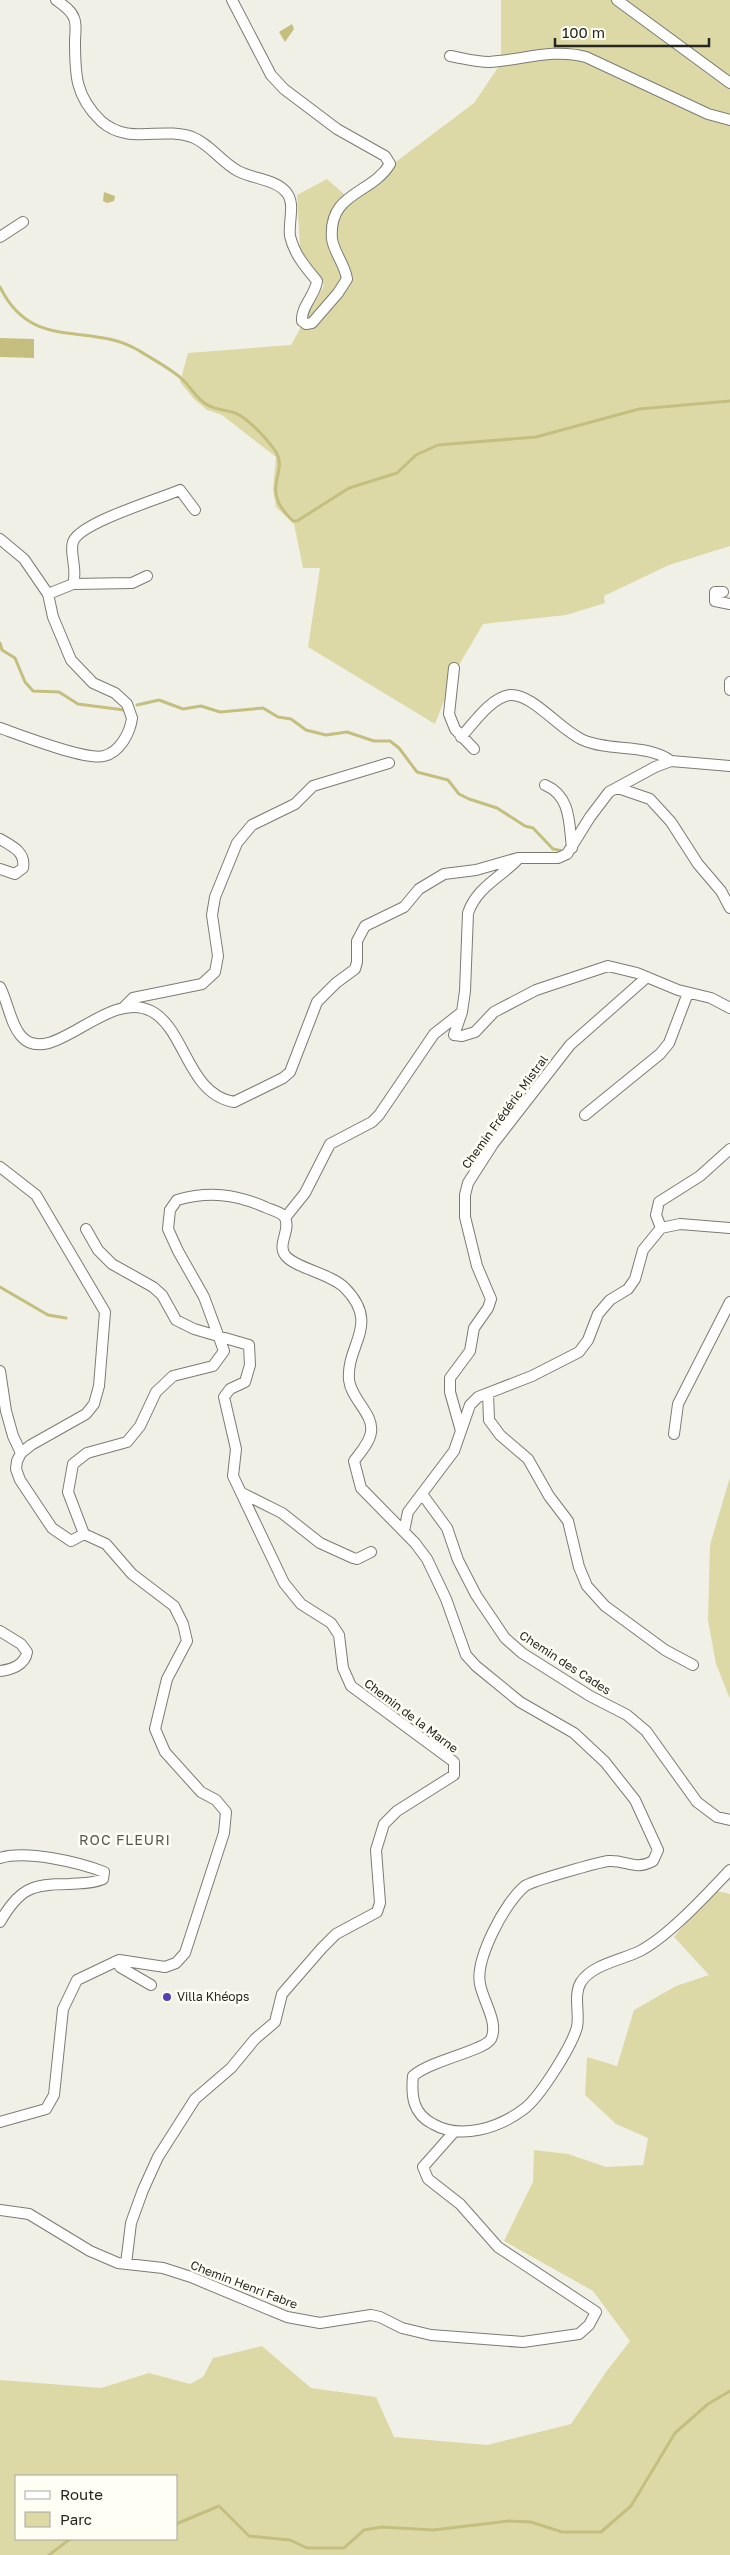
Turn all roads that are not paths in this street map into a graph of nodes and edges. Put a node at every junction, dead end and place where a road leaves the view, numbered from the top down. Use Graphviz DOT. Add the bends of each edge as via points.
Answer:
graph roads {
  1 [pos="56,0"];
  2 [pos="232,0"];
  3 [pos="617,0"];
  4 [pos="450,56"];
  5 [pos="730,84"];
  6 [pos="730,120"];
  7 [pos="24,222"];
  8 [pos="0,237"];
  9 [pos="195,510"];
  10 [pos="0,539"];
  11 [pos="147,576"];
  12 [pos="73,584"];
  13 [pos="723,592"];
  14 [pos="48,594"];
  15 [pos="730,604"];
  16 [pos="454,668"];
  17 [pos="730,682"];
  18 [pos="730,690"];
  19 [pos="0,728"];
  20 [pos="462,737"];
  21 [pos="474,749"];
  22 [pos="671,761"];
  23 [pos="388,763"];
  24 [pos="730,766"];
  25 [pos="545,785"];
  26 [pos="618,788"];
  27 [pos="0,839"];
  28 [pos="572,848"];
  29 [pos="518,858"];
  30 [pos="0,869"];
  31 [pos="730,908"];
  32 [pos="647,977"];
  33 [pos="0,987"];
  34 [pos="688,993"];
  35 [pos="124,1007"];
  36 [pos="730,1008"];
  37 [pos="462,1012"];
  38 [pos="586,1115"];
  39 [pos="730,1150"];
  40 [pos="0,1167"];
  41 [pos="285,1218"];
  42 [pos="661,1228"];
  43 [pos="730,1228"];
  44 [pos="86,1229"];
  45 [pos="730,1302"];
  46 [pos="220,1337"];
  47 [pos="0,1371"];
  48 [pos="488,1393"];
  49 [pos="461,1431"];
  50 [pos="674,1434"];
  51 [pos="22,1453"];
  52 [pos="241,1492"];
  53 [pos="422,1494"];
  54 [pos="404,1531"];
  55 [pos="84,1534"];
  56 [pos="371,1552"];
  57 [pos="0,1631"];
  58 [pos="692,1665"];
  59 [pos="0,1671"];
  60 [pos="730,1820"];
  61 [pos="0,1858"];
  62 [pos="730,1870"];
  63 [pos="0,1922"];
  64 [pos="119,1960"];
  65 [pos="151,1985"];
  66 [pos="0,2122"];
  67 [pos="454,2132"];
  68 [pos="0,2210"];
  69 [pos="126,2264"];
  1 -- 2 [label="street" via="71,12 75,21 79,92 101,121 118,132 137,136 175,134 192,137 236,170 276,184 287,192 291,204 290,235 295,250 317,281 316,291 301,316 306,324 312,323 347,278 333,241 332,227 338,209 343,201 384,173 390,164 385,156 337,129 284,89 271,75"];
  3 -- 5 [label="street"];
  4 -- 6 [label="street" via="488,62 568,52 586,57 708,114"];
  7 -- 8 [label="street"];
  9 -- 12 [label="street" via="180,490 96,522 73,542 76,574"];
  10 -- 14 [label="street" via="24,559"];
  11 -- 12 [label="street" via="132,584"];
  12 -- 14 [label="street"];
  13 -- 15 [label="street" via="715,592 714,601"];
  14 -- 19 [label="street" via="53,617 71,660 94,682 127,704 132,718 131,728 113,752 102,757 84,755"];
  16 -- 20 [label="street" via="449,714 455,730"];
  17 -- 18 [label="street"];
  20 -- 21 [label="street"];
  20 -- 22 [label="street" via="490,706 512,695 528,698 552,720 582,740 656,753"];
  22 -- 24 [label="street"];
  22 -- 26 [label="street"];
  23 -- 35 [label="street" via="313,786 295,804 252,825 237,843 215,897 212,915 218,956 215,972 202,984 133,998"];
  25 -- 28 [label="street" via="558,792 565,802"];
  26 -- 28 [label="street" via="600,802"];
  26 -- 31 [label="street" via="650,799 671,822"];
  27 -- 30 [label="street" via="21,853 24,861 23,868 15,874"];
  28 -- 29 [label="street" via="558,858"];
  29 -- 35 [label="street" via="434,878 419,889 404,907 365,926 357,941 355,969 318,1002 290,1072 234,1102 216,1095 198,1076 163,1020 151,1011"];
  29 -- 37 [label="street" via="472,902 468,913"];
  32 -- 34 [label="street"];
  32 -- 37 [label="street" via="622,968 598,968 521,996 494,1012 475,1032 457,1036 454,1035 455,1030"];
  32 -- 49 [label="street, Chemin Frédéric Mistral" via="570,1045 493,1144 468,1183 465,1217 477,1266 490,1299 488,1308 474,1328 470,1351 450,1378 450,1392"];
  33 -- 35 [label="street" via="20,1034 27,1042 35,1044 61,1039 110,1011"];
  34 -- 36 [label="street" via="711,998"];
  34 -- 38 [label="street" via="669,1043 660,1054"];
  37 -- 41 [label="street" via="434,1034 379,1115 330,1144 305,1193"];
  39 -- 42 [label="street" via="700,1176 659,1202 656,1215"];
  40 -- 51 [label="street" via="36,1195 105,1312 99,1386 94,1404 86,1414"];
  41 -- 46 [label="street" via="243,1197 220,1193 177,1200 170,1210 168,1228 204,1297"];
  41 -- 54 [label="street" via="282,1247 285,1255 292,1262 327,1275 344,1288 362,1318 349,1380 372,1430 354,1461 361,1488"];
  42 -- 43 [label="street" via="680,1224"];
  42 -- 48 [label="street" via="643,1250 635,1279 598,1314 588,1340 579,1352 532,1376"];
  44 -- 46 [label="street" via="98,1250 112,1264 162,1295 176,1320"];
  45 -- 50 [label="street" via="678,1404"];
  46 -- 52 [label="street, Chemin de la Marne" via="249,1345 250,1365 245,1382 224,1396 236,1449 233,1476"];
  46 -- 55 [label="street" via="224,1352 213,1366 173,1376 156,1392 140,1426 127,1442 87,1453 73,1464 68,1492"];
  47 -- 51 [label="street" via="6,1411"];
  48 -- 49 [label="street" via="470,1405"];
  48 -- 58 [label="street" via="489,1420 500,1435 528,1459 568,1521 587,1586 605,1606 665,1650"];
  49 -- 53 [label="street" via="454,1451"];
  51 -- 55 [label="street" via="16,1469 20,1480 52,1528 71,1541"];
  52 -- 56 [label="street" via="282,1514 320,1543 357,1559"];
  52 -- 69 [label="street, Chemin de la Marne" via="284,1583 301,1604 331,1623 339,1635 343,1668 350,1686 454,1762 454,1775 397,1811 384,1824 376,1850 380,1903 377,1912 336,1934 322,1948 282,1994 275,2022 231,2068 195,2099 175,2128 158,2157 131,2223"];
  53 -- 54 [label="street" via="408,1512"];
  53 -- 60 [label="street, Chemin des Cades" via="447,1528 458,1560 476,1595 505,1638 522,1653 590,1696 627,1715 646,1731 697,1802 717,1817"];
  54 -- 67 [label="street" via="427,1559 446,1599 466,1655 520,1702 574,1733 605,1762 635,1800 658,1850 653,1862 643,1867 609,1861 525,1886 508,1906 494,1929 480,1970 480,1983 493,2027 491,2039 482,2048 422,2068 413,2076 414,2106 423,2119"];
  55 -- 64 [label="street" via="106,1544 132,1574 174,1606 187,1641 167,1679 155,1729 165,1752 201,1792 216,1800 226,1812 224,1833 185,1953 176,1964 165,1967"];
  57 -- 59 [label="street" via="21,1644 27,1652 24,1661 16,1667"];
  61 -- 63 [label="street" via="14,1854 59,1860 104,1872 103,1879 93,1883 36,1886 12,1901"];
  62 -- 67 [label="street" via="686,1915 642,1950 592,1971 580,1983 577,2027 562,2060 526,2108 506,2120 468,2132"];
  64 -- 65 [label="street" via="120,1967"];
  64 -- 66 [label="street" via="77,1980 63,2009 54,2095 46,2109"];
  67 -- 69 [label="street, Chemin Henri Fabre" via="423,2166 428,2179 460,2204 498,2247 596,2312 589,2326 579,2334 523,2342 430,2335 371,2315 320,2323 287,2316 163,2268"];
  68 -- 69 [label="street, Chemin Henri Fabre" via="30,2214 90,2251"];
}
